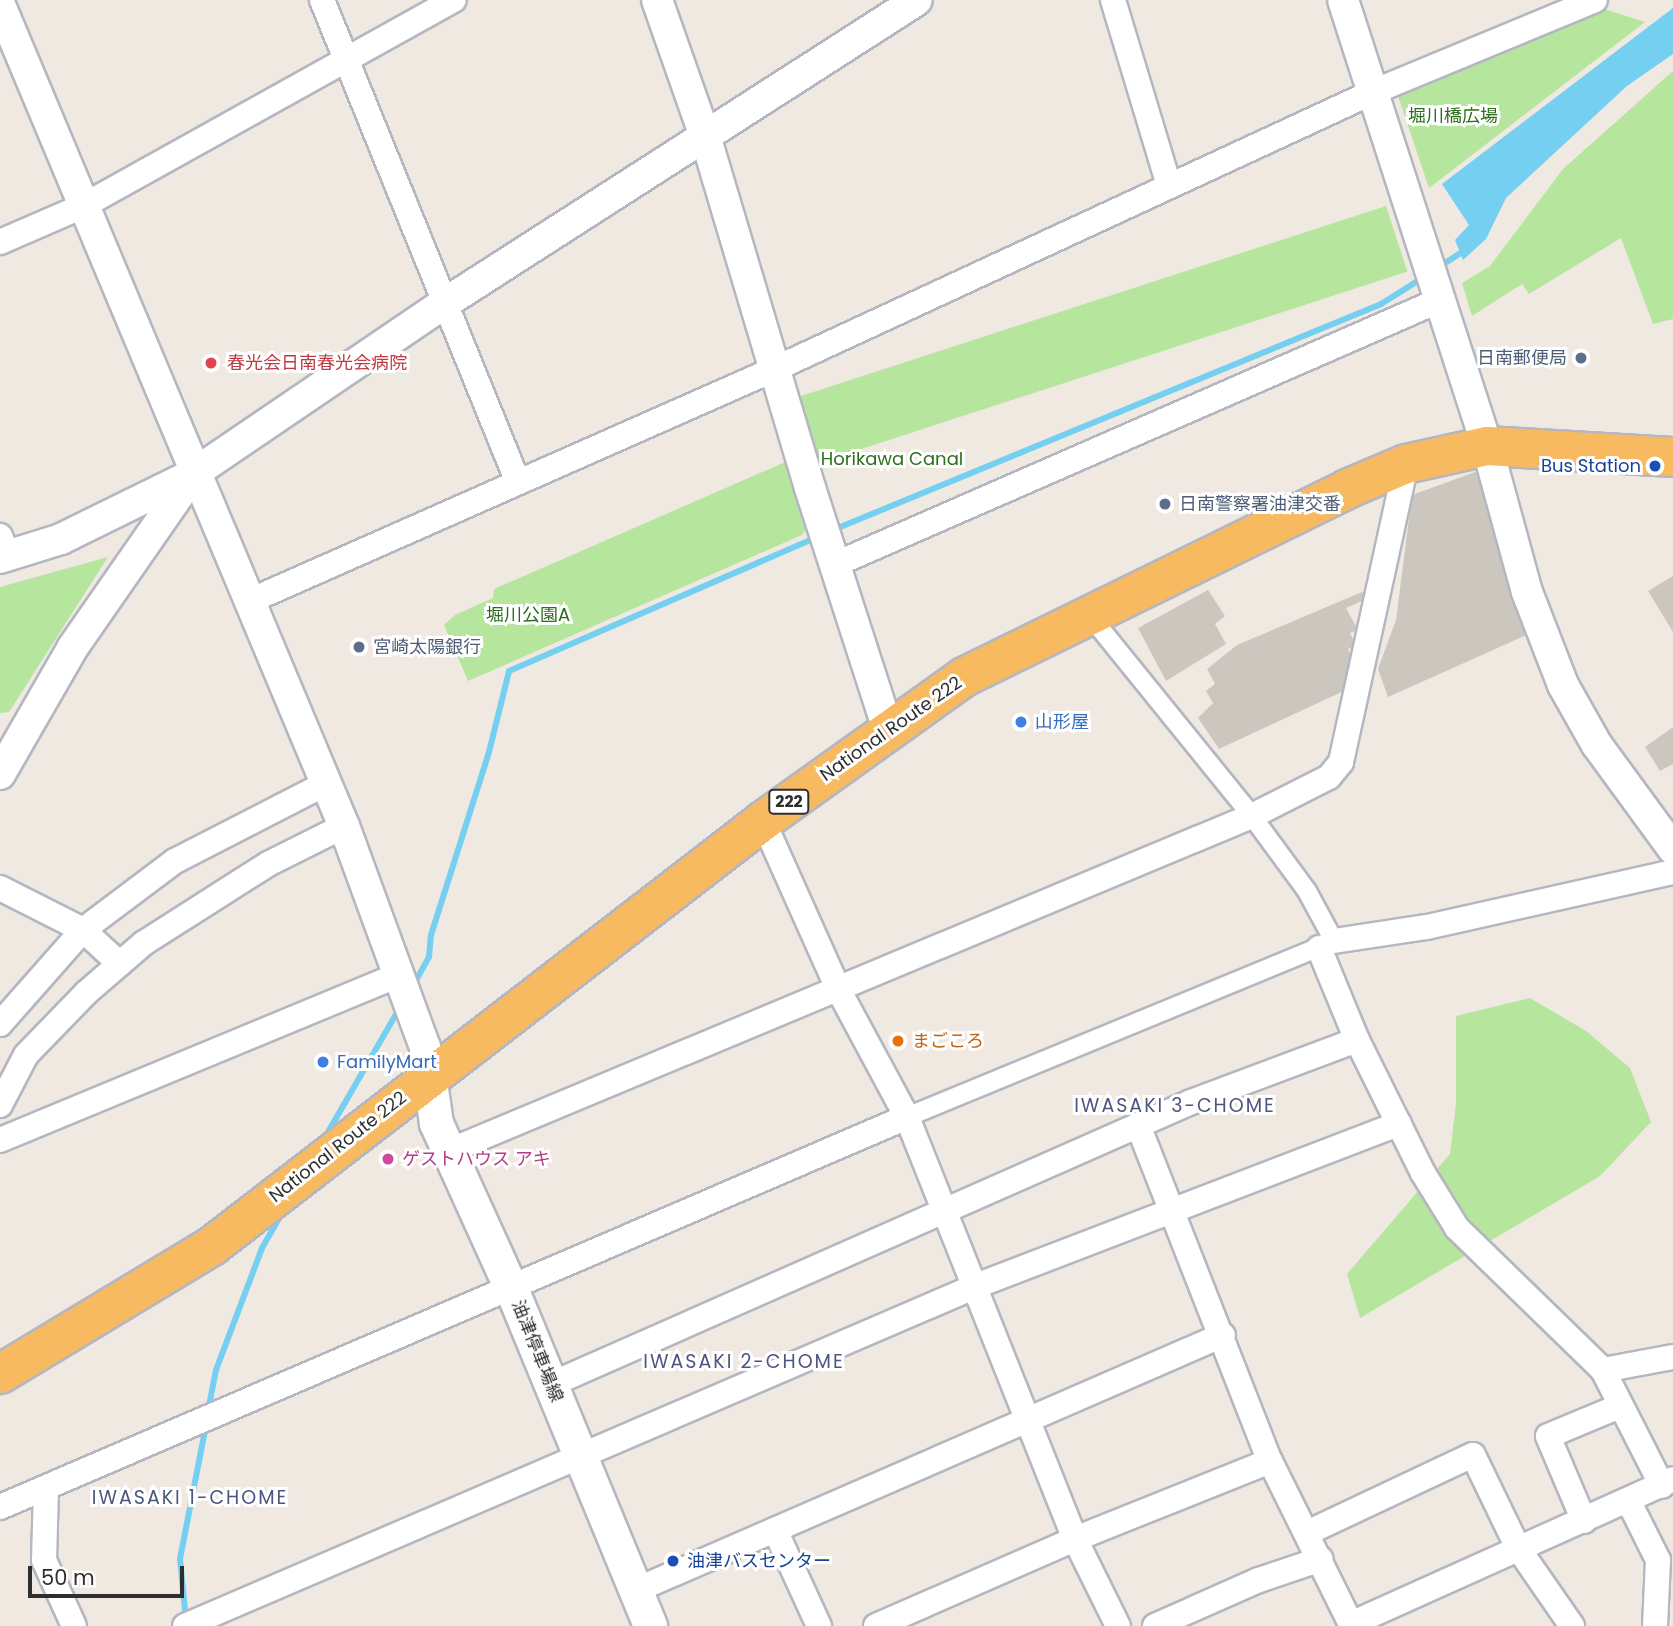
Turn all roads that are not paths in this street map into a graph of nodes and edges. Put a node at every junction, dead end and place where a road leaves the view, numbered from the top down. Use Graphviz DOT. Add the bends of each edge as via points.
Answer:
graph roads {
  1 [pos="322,0"];
  2 [pos="454,0"];
  3 [pos="657,0"];
  4 [pos="917,0"];
  5 [pos="1112,0"];
  6 [pos="1343,0"];
  7 [pos="1595,0"];
  8 [pos="0,5"];
  9 [pos="1566,7"];
  10 [pos="346,57"];
  11 [pos="1373,92"];
  12 [pos="706,139"];
  13 [pos="1169,185"];
  14 [pos="85,205"];
  15 [pos="0,242"];
  16 [pos="1438,293"];
  17 [pos="442,305"];
  18 [pos="777,368"];
  19 [pos="1487,446"];
  20 [pos="1673,457"];
  21 [pos="1406,464"];
  22 [pos="193,474"];
  23 [pos="517,480"];
  24 [pos="3,550"];
  25 [pos="834,556"];
  26 [pos="252,600"];
  27 [pos="1089,615"];
  28 [pos="888,730"];
  29 [pos="0,774"];
  30 [pos="327,783"];
  31 [pos="1252,816"];
  32 [pos="762,821"];
  33 [pos="344,826"];
  34 [pos="1673,849"];
  35 [pos="1673,872"];
  36 [pos="0,888"];
  37 [pos="83,930"];
  38 [pos="1327,944"];
  39 [pos="120,964"];
  40 [pos="396,976"];
  41 [pos="838,989"];
  42 [pos="0,1024"];
  43 [pos="1357,1040"];
  44 [pos="429,1075"];
  45 [pos="0,1105"];
  46 [pos="907,1117"];
  47 [pos="1399,1124"];
  48 [pos="1138,1125"];
  49 [pos="0,1140"];
  50 [pos="449,1151"];
  51 [pos="944,1211"];
  52 [pos="1173,1211"];
  53 [pos="975,1286"];
  54 [pos="511,1288"];
  55 [pos="1223,1335"];
  56 [pos="1673,1357"];
  57 [pos="1604,1370"];
  58 [pos="0,1374"];
  59 [pos="552,1384"];
  60 [pos="1620,1406"];
  61 [pos="1029,1418"];
  62 [pos="577,1457"];
  63 [pos="1270,1461"];
  64 [pos="1668,1482"];
  65 [pos="46,1489"];
  66 [pos="1629,1502"];
  67 [pos="0,1507"];
  68 [pos="1584,1521"];
  69 [pos="775,1530"];
  70 [pos="1309,1532"];
  71 [pos="1075,1539"];
  72 [pos="1518,1548"];
  73 [pos="1321,1559"];
  74 [pos="1665,1579"];
  75 [pos="634,1591"];
  76 [pos="1351,1625"];
  77 [pos="74,1626"];
  78 [pos="185,1626"];
  79 [pos="650,1626"];
  80 [pos="819,1626"];
  81 [pos="876,1626"];
  82 [pos="1118,1626"];
  83 [pos="1155,1626"];
  84 [pos="1572,1626"];
  85 [pos="1655,1626"];
  1 -- 10 [label="street"];
  2 -- 10 [label="street"];
  3 -- 12 [label="street"];
  4 -- 12 [label="street"];
  5 -- 13 [label="street"];
  6 -- 11 [label="street"];
  7 -- 9 [label="street"];
  8 -- 14 [label="street"];
  9 -- 11 [label="street"];
  10 -- 14 [label="street"];
  10 -- 17 [label="street"];
  11 -- 13 [label="street"];
  11 -- 16 [label="street"];
  12 -- 17 [label="street"];
  12 -- 18 [label="street"];
  13 -- 18 [label="street"];
  14 -- 15 [label="street"];
  14 -- 22 [label="street"];
  16 -- 19 [label="street"];
  16 -- 25 [label="street"];
  17 -- 22 [label="street"];
  17 -- 23 [label="street"];
  18 -- 23 [label="street"];
  18 -- 25 [label="street"];
  19 -- 20 [label="highway, National Route 222 / 222"];
  19 -- 21 [label="highway, National Route 222 / 222"];
  19 -- 34 [label="street" via="1527,592 1563,685 1597,745"];
  21 -- 27 [label="highway, National Route 222 / 222"];
  21 -- 31 [label="street" via="1341,762 1329,777"];
  22 -- 24 [label="street" via="61,539"];
  22 -- 26 [label="street"];
  22 -- 29 [label="street" via="74,647"];
  23 -- 26 [label="street"];
  25 -- 28 [label="street"];
  26 -- 30 [label="street"];
  27 -- 28 [label="highway, National Route 222 / 222" via="964,677"];
  27 -- 31 [label="street"];
  28 -- 32 [label="highway, National Route 222 / 222"];
  30 -- 33 [label="street"];
  30 -- 37 [label="street" via="175,860"];
  31 -- 38 [label="street" via="1307,891"];
  31 -- 41 [label="street"];
  32 -- 41 [label="street"];
  32 -- 44 [label="highway, National Route 222 / 222"];
  33 -- 39 [label="street" via="198,906"];
  33 -- 40 [label="street"];
  35 -- 38 [label="street" via="1427,927"];
  36 -- 37 [label="street"];
  37 -- 39 [label="street"];
  37 -- 42 [label="street"];
  38 -- 43 [label="street"];
  38 -- 46 [label="street"];
  39 -- 45 [label="street" via="26,1055"];
  40 -- 44 [label="street" via="425,1047"];
  40 -- 49 [label="street"];
  41 -- 46 [label="street"];
  41 -- 50 [label="street"];
  43 -- 47 [label="street"];
  43 -- 48 [label="street"];
  44 -- 50 [label="main road, 油津停車場線" via="436,1123"];
  44 -- 58 [label="highway, National Route 222 / 222" via="212,1246"];
  46 -- 51 [label="street"];
  46 -- 54 [label="street"];
  47 -- 52 [label="street"];
  47 -- 57 [label="street" via="1457,1228"];
  48 -- 51 [label="street"];
  48 -- 52 [label="street"];
  50 -- 54 [label="main road, 油津停車場線"];
  51 -- 53 [label="street"];
  51 -- 59 [label="street"];
  52 -- 53 [label="street"];
  52 -- 55 [label="street"];
  53 -- 61 [label="street"];
  53 -- 62 [label="street"];
  54 -- 59 [label="main road, 油津停車場線"];
  54 -- 65 [label="street"];
  55 -- 61 [label="street"];
  55 -- 63 [label="street"];
  56 -- 57 [label="street"];
  57 -- 60 [label="street"];
  59 -- 62 [label="main road, 油津停車場線"];
  60 -- 64 [label="street"];
  60 -- 68 [label="street" via="1548,1436"];
  61 -- 69 [label="street"];
  61 -- 71 [label="street"];
  62 -- 75 [label="main road, 油津停車場線"];
  62 -- 78 [label="street"];
  63 -- 70 [label="street"];
  63 -- 71 [label="street"];
  64 -- 66 [label="street"];
  65 -- 67 [label="street"];
  65 -- 77 [label="street" via="44,1560"];
  66 -- 68 [label="street"];
  66 -- 74 [label="street"];
  68 -- 72 [label="street"];
  69 -- 75 [label="street"];
  69 -- 80 [label="street"];
  70 -- 72 [label="street" via="1473,1455"];
  70 -- 73 [label="street"];
  71 -- 81 [label="street"];
  71 -- 82 [label="street"];
  72 -- 76 [label="street"];
  72 -- 84 [label="street"];
  73 -- 76 [label="street"];
  73 -- 83 [label="street" via="1259,1580"];
  74 -- 85 [label="street"];
  75 -- 79 [label="main road, 油津停車場線"];
}
